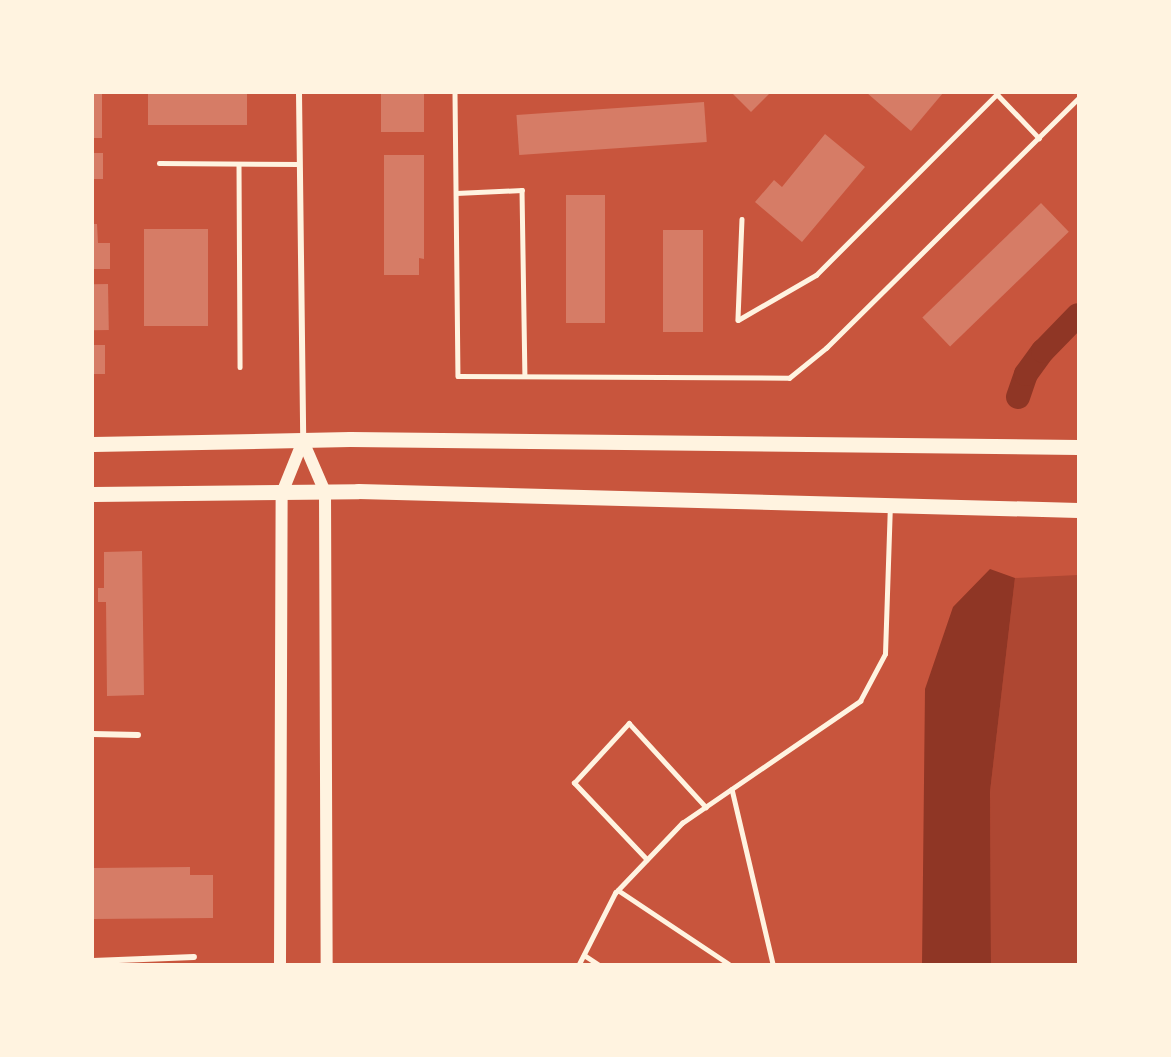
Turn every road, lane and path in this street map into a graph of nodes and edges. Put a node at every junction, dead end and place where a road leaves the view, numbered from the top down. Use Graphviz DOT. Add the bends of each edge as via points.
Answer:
graph roads {
  1 [pos="299,93"];
  2 [pos="455,93"];
  3 [pos="1078,99"];
  4 [pos="1039,138"];
  5 [pos="159,163"];
  6 [pos="239,164"];
  7 [pos="299,164"];
  8 [pos="456,193"];
  9 [pos="742,219"];
  10 [pos="240,368"];
  11 [pos="525,376"];
  12 [pos="303,441"];
  13 [pos="93,444"];
  14 [pos="1078,447"];
  15 [pos="325,492"];
  16 [pos="282,493"];
  17 [pos="93,494"];
  18 [pos="890,504"];
  19 [pos="1078,510"];
  20 [pos="93,734"];
  21 [pos="138,735"];
  22 [pos="732,789"];
  23 [pos="706,807"];
  24 [pos="647,860"];
  25 [pos="618,890"];
  26 [pos="584,955"];
  27 [pos="194,957"];
  28 [pos="93,961"];
  29 [pos="280,964"];
  30 [pos="327,964"];
  31 [pos="579,964"];
  32 [pos="598,964"];
  33 [pos="729,964"];
  34 [pos="773,964"];
  1 -- 7 [label="street"];
  2 -- 8 [label="lane"];
  3 -- 4 [label="lane"];
  4 -- 9 [label="lane" via="996,94 816,276 738,320"];
  4 -- 11 [label="lane" via="826,348 789,378"];
  5 -- 6 [label="lane"];
  6 -- 7 [label="lane"];
  6 -- 10 [label="lane"];
  7 -- 12 [label="street"];
  8 -- 11 [label="lane" via="458,376"];
  8 -- 11 [label="lane" via="522,190"];
  12 -- 13 [label="main road"];
  12 -- 14 [label="main road" via="809,441"];
  12 -- 15 [label="main road"];
  12 -- 16 [label="main road"];
  15 -- 16 [label="main road"];
  15 -- 18 [label="main road"];
  15 -- 30 [label="main road"];
  16 -- 17 [label="main road"];
  16 -- 29 [label="main road"];
  18 -- 19 [label="main road"];
  18 -- 22 [label="lane" via="885,654 860,701"];
  20 -- 21 [label="street"];
  22 -- 23 [label="lane"];
  22 -- 34 [label="lane"];
  23 -- 24 [label="lane" via="682,823"];
  23 -- 24 [label="lane" via="629,723 574,783"];
  24 -- 25 [label="lane"];
  25 -- 26 [label="lane"];
  25 -- 33 [label="lane"];
  26 -- 31 [label="lane"];
  26 -- 32 [label="lane"];
  27 -- 28 [label="street"];
}
